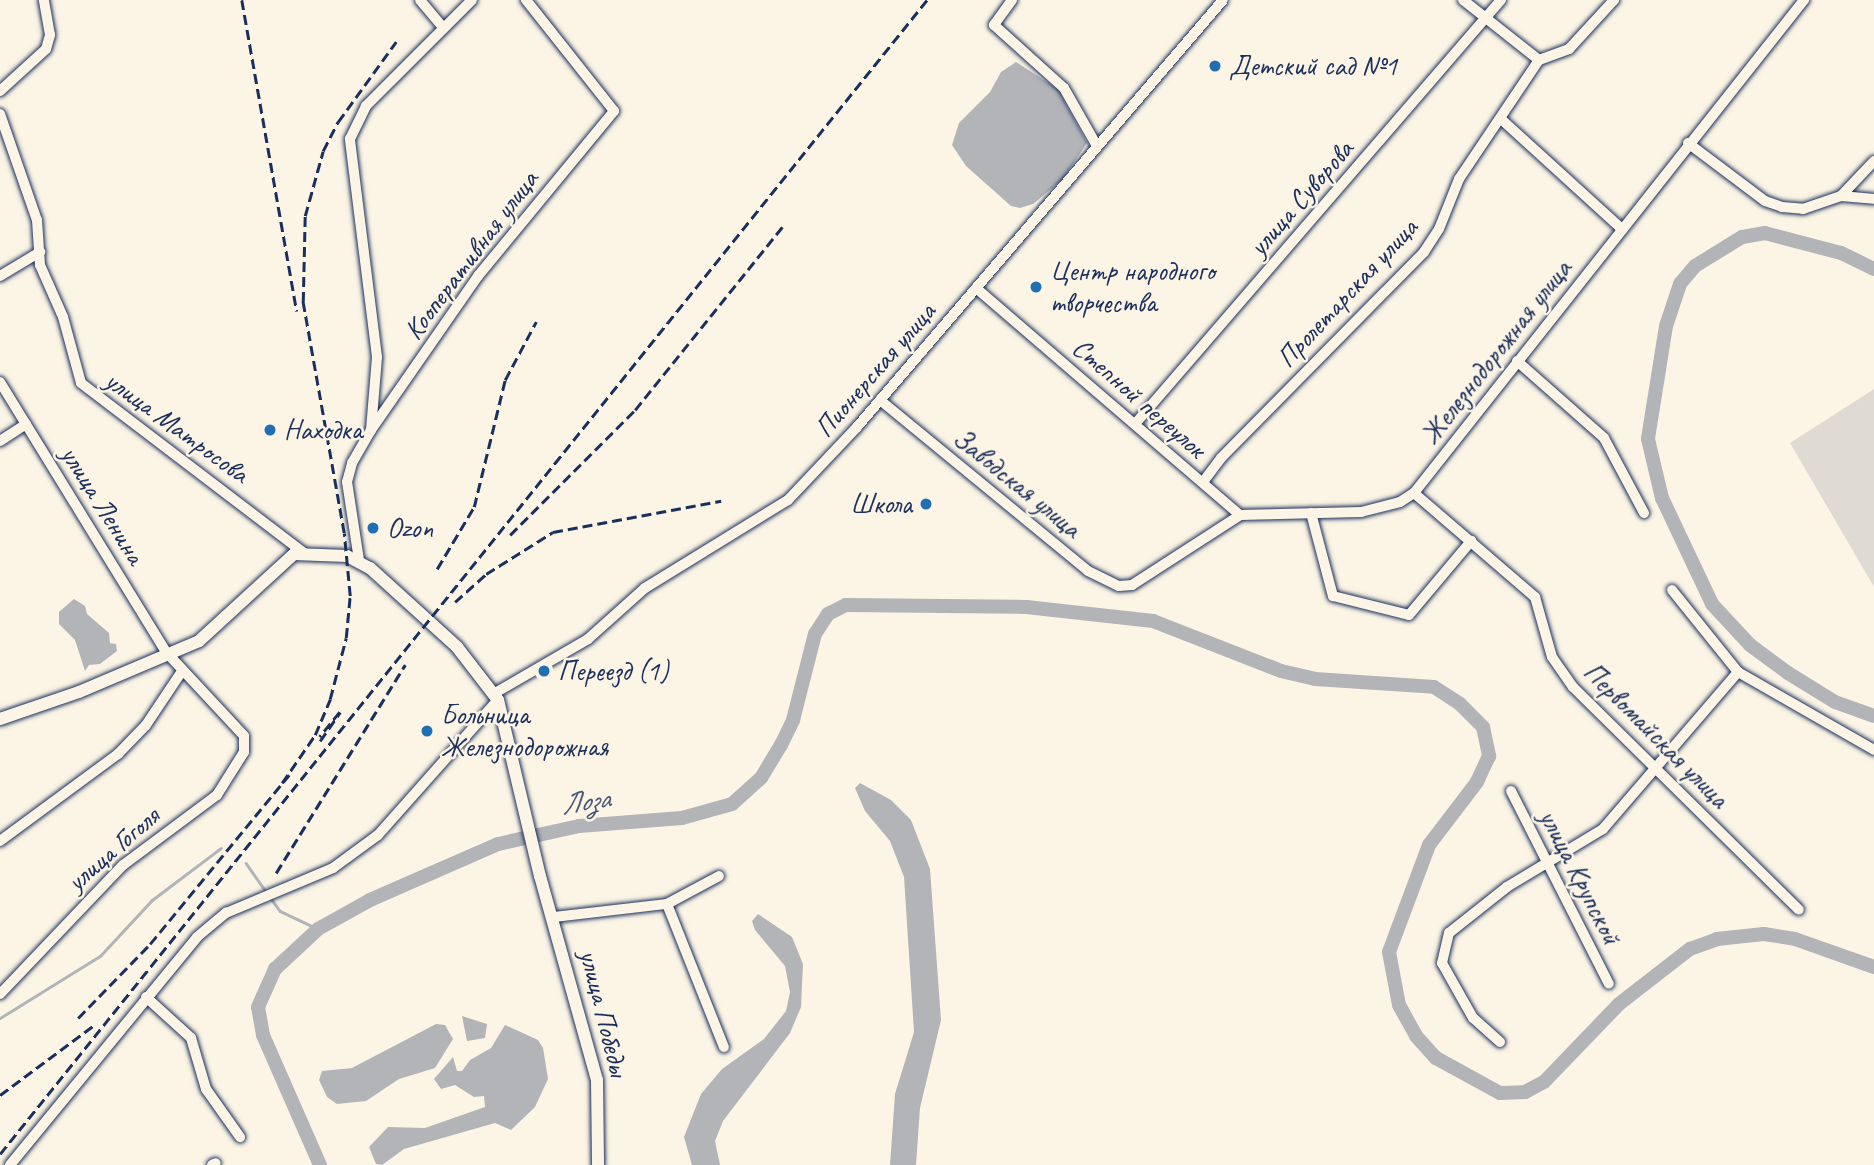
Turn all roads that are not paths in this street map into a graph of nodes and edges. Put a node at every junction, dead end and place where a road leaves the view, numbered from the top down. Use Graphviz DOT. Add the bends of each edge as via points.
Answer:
graph roads {
  1 [pos="44,0"];
  2 [pos="420,0"];
  3 [pos="472,0"];
  4 [pos="526,0"];
  5 [pos="1012,0"];
  6 [pos="1223,0"];
  7 [pos="1463,0"];
  8 [pos="1501,0"];
  9 [pos="1614,0"];
  10 [pos="1804,0"];
  11 [pos="1485,18"];
  12 [pos="443,27"];
  13 [pos="1539,60"];
  14 [pos="0,91"];
  15 [pos="0,114"];
  16 [pos="1501,119"];
  17 [pos="1688,143"];
  18 [pos="1097,146"];
  19 [pos="1874,161"];
  20 [pos="1841,196"];
  21 [pos="1874,199"];
  22 [pos="1622,229"];
  23 [pos="40,252"];
  24 [pos="0,276"];
  25 [pos="976,288"];
  26 [pos="1517,361"];
  27 [pos="0,382"];
  28 [pos="880,400"];
  29 [pos="26,424"];
  30 [pos="1135,424"];
  31 [pos="371,430"];
  32 [pos="0,441"];
  33 [pos="1203,482"];
  34 [pos="1414,493"];
  35 [pos="1311,513"];
  36 [pos="1644,513"];
  37 [pos="1240,515"];
  38 [pos="1471,541"];
  39 [pos="304,553"];
  40 [pos="359,560"];
  41 [pos="1672,590"];
  42 [pos="167,653"];
  43 [pos="182,671"];
  44 [pos="1738,673"];
  45 [pos="497,696"];
  46 [pos="0,719"];
  47 [pos="244,736"];
  48 [pos="1874,750"];
  49 [pos="1656,770"];
  50 [pos="1511,791"];
  51 [pos="0,841"];
  52 [pos="1545,863"];
  53 [pos="719,876"];
  54 [pos="667,904"];
  55 [pos="1799,910"];
  56 [pos="554,917"];
  57 [pos="1609,984"];
  58 [pos="0,994"];
  59 [pos="146,997"];
  60 [pos="1500,1042"];
  61 [pos="724,1047"];
  62 [pos="240,1137"];
  63 [pos="10,1165"];
  64 [pos="598,1165"];
  1 -- 14 [label="street" via="50,35 46,49"];
  2 -- 12 [label="street"];
  3 -- 12 [label="street"];
  4 -- 31 [label="street, Кооперативная улица" via="614,111 478,276"];
  5 -- 18 [label="street" via="994,25 1064,88"];
  6 -- 18 [label="street, Пионерская улица"];
  7 -- 11 [label="street"];
  8 -- 11 [label="street, улица Суворова"];
  9 -- 13 [label="street" via="1569,48"];
  10 -- 17 [label="street, Железнодорожная улица"];
  11 -- 13 [label="street"];
  11 -- 30 [label="street, улица Суворова"];
  12 -- 31 [label="street" via="366,106 350,139 376,357"];
  13 -- 16 [label="street, Пролетарская улица"];
  15 -- 23 [label="street, улица Матросова" via="37,220"];
  16 -- 22 [label="street"];
  16 -- 33 [label="street, Пролетарская улица" via="1459,179 1439,229 1424,252 1221,458"];
  17 -- 20 [label="street" via="1765,201 1782,207 1803,209"];
  17 -- 22 [label="street, Железнодорожная улица"];
  18 -- 25 [label="street, Пионерская улица"];
  19 -- 20 [label="street"];
  20 -- 21 [label="street"];
  22 -- 26 [label="street, Железнодорожная улица"];
  23 -- 24 [label="street"];
  23 -- 39 [label="street, улица Матросова" via="44,279 63,317 80,383"];
  25 -- 28 [label="street, Пионерская улица"];
  25 -- 30 [label="street, Степной переулок"];
  26 -- 34 [label="street, Железнодорожная улица"];
  26 -- 36 [label="street" via="1604,438"];
  27 -- 29 [label="street, улица Ленина"];
  28 -- 37 [label="street, Заводская улица" via="1103,582 1132,585"];
  28 -- 45 [label="street, Пионерская улица" via="813,475 763,520 659,580 602,629"];
  29 -- 32 [label="street"];
  29 -- 42 [label="street, улица Ленина"];
  30 -- 33 [label="street, Степной переулок"];
  31 -- 40 [label="street, Кооперативная улица" via="347,482"];
  33 -- 37 [label="street, Степной переулок"];
  34 -- 35 [label="street, Железнодорожная улица" via="1361,512"];
  34 -- 38 [label="street, Первомайская улица"];
  35 -- 37 [label="street, Железнодорожная улица"];
  35 -- 38 [label="street" via="1333,596 1409,615"];
  38 -- 49 [label="street, Первомайская улица" via="1535,597 1546,642 1562,673"];
  39 -- 40 [label="main road"];
  39 -- 42 [label="main road" via="280,563 209,634"];
  40 -- 45 [label="main road" via="457,648"];
  41 -- 44 [label="street"];
  42 -- 43 [label="street, улица Ленина"];
  42 -- 46 [label="main road" via="79,692"];
  43 -- 47 [label="street, улица Ленина"];
  43 -- 51 [label="street" via="146,725 118,754"];
  44 -- 48 [label="street"];
  44 -- 49 [label="street"];
  45 -- 56 [label="main road, улица Победы"];
  45 -- 59 [label="street, Пионерская улица" via="378,835 333,868 226,913 182,953"];
  47 -- 58 [label="street, улица Гоголя" via="244,752 217,795 123,865"];
  49 -- 52 [label="street" via="1604,829"];
  49 -- 55 [label="street, Первомайская улица"];
  50 -- 52 [label="street, улица Крупской"];
  52 -- 57 [label="street, улица Крупской"];
  52 -- 60 [label="street" via="1450,933 1442,963 1473,1018"];
  53 -- 54 [label="street"];
  54 -- 56 [label="street"];
  54 -- 61 [label="street"];
  56 -- 64 [label="main road, улица Победы" via="597,1080"];
  59 -- 62 [label="street" via="191,1038 206,1089"];
  59 -- 63 [label="street, Пионерская улица"];
}
